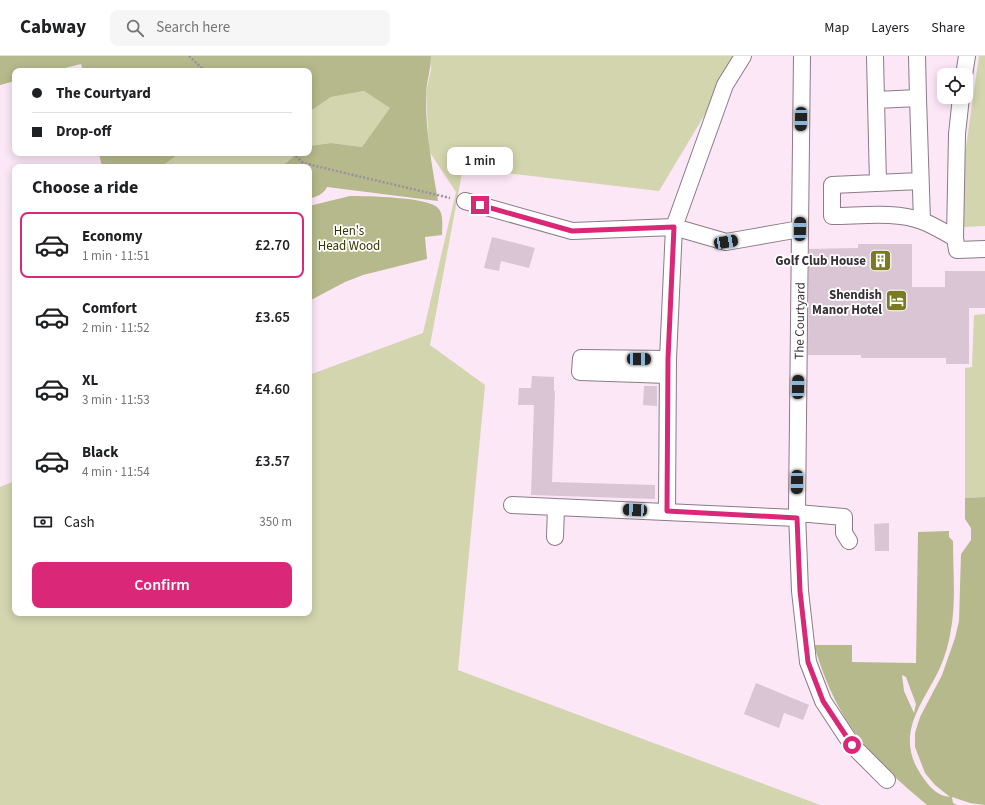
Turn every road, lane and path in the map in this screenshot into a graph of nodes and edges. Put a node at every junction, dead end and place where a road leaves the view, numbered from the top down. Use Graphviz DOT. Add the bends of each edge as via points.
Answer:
graph roads {
  1 [pos="189,56"];
  2 [pos="743,56"];
  3 [pos="802,56"];
  4 [pos="875,56"];
  5 [pos="917,56"];
  6 [pos="967,56"];
  7 [pos="202,68"];
  8 [pos="965,68"];
  9 [pos="918,98"];
  10 [pos="876,100"];
  11 [pos="959,104"];
  12 [pos="296,156"];
  13 [pos="307,164"];
  14 [pos="312,165"];
  15 [pos="920,181"];
  16 [pos="878,183"];
  17 [pos="465,201"];
  18 [pos="922,221"];
  19 [pos="674,227"];
  20 [pos="800,229"];
  21 [pos="955,238"];
  22 [pos="985,249"];
  23 [pos="512,505"];
  24 [pos="556,507"];
  25 [pos="667,511"];
  26 [pos="797,515"];
  27 [pos="555,537"];
  28 [pos="849,541"];
  29 [pos="887,780"];
  1 -- 7 [label="path"];
  2 -- 19 [label="lane" via="726,85"];
  3 -- 20 [label="lane, The Courtyard"];
  4 -- 10 [label="lane"];
  5 -- 9 [label="lane"];
  6 -- 8 [label="lane"];
  9 -- 10 [label="lane"];
  9 -- 15 [label="lane"];
  10 -- 16 [label="lane"];
  11 -- 21 [label="lane"];
  12 -- 13 [label="path"];
  14 -- 17 [label="path"];
  15 -- 16 [label="lane"];
  15 -- 18 [label="lane"];
  16 -- 18 [label="lane" via="832,185 832,216 892,216"];
  17 -- 19 [label="lane" via="572,231"];
  18 -- 21 [label="lane"];
  19 -- 20 [label="lane" via="726,242"];
  19 -- 25 [label="lane" via="668,367"];
  20 -- 26 [label="lane, The Courtyard"];
  21 -- 22 [label="lane" via="957,250"];
  23 -- 24 [label="lane"];
  24 -- 25 [label="lane"];
  24 -- 27 [label="lane"];
  25 -- 26 [label="lane"];
  26 -- 28 [label="lane" via="844,517 844,533"];
  26 -- 29 [label="lane, The Courtyard" via="800,591 808,662 823,701 852,745"];
}
